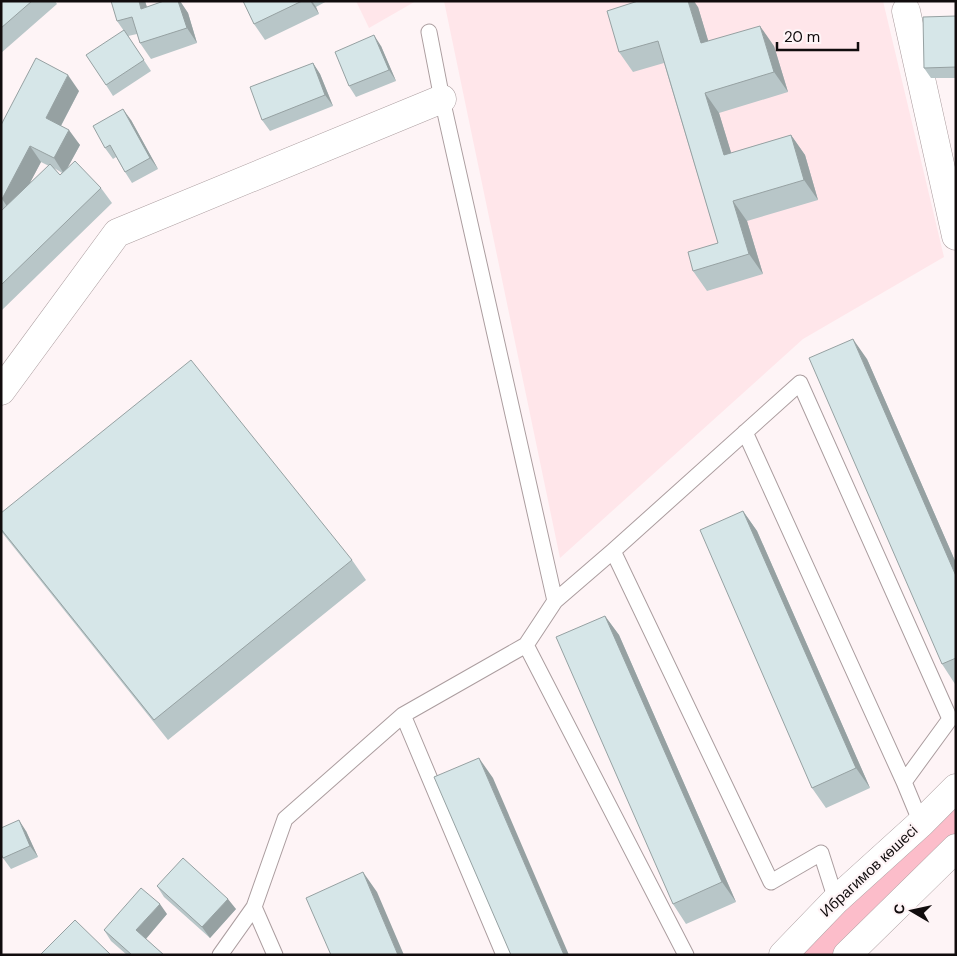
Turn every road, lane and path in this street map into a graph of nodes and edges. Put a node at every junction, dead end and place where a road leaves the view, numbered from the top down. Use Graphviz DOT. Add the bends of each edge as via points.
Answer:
graph roads {
  1 [pos="906,11"];
  2 [pos="429,32"];
  3 [pos="442,99"];
  4 [pos="956,236"];
  5 [pos="1,391"];
  6 [pos="745,432"];
  7 [pos="613,551"];
  8 [pos="556,601"];
  9 [pos="526,645"];
  10 [pos="403,715"];
  11 [pos="904,782"];
  12 [pos="956,788"];
  13 [pos="921,823"];
  14 [pos="956,848"];
  15 [pos="886,855"];
  16 [pos="914,889"];
  17 [pos="836,900"];
  18 [pos="254,907"];
  19 [pos="220,955"];
  20 [pos="276,955"];
  21 [pos="504,955"];
  22 [pos="686,955"];
  23 [pos="783,955"];
  24 [pos="847,955"];
  1 -- 4 [label="street"];
  2 -- 3 [label="lane"];
  3 -- 5 [label="street" via="117,232"];
  3 -- 8 [label="lane"];
  6 -- 7 [label="lane"];
  6 -- 11 [label="lane"];
  6 -- 11 [label="lane" via="800,383 950,719"];
  7 -- 8 [label="lane"];
  7 -- 17 [label="lane" via="771,882 822,853"];
  8 -- 9 [label="lane"];
  9 -- 10 [label="lane"];
  9 -- 22 [label="lane"];
  10 -- 18 [label="lane" via="285,818"];
  10 -- 21 [label="lane"];
  11 -- 13 [label="lane"];
  12 -- 13 [label="street, Ибрагимов көшесі"];
  13 -- 15 [label="street, Ибрагимов көшесі"];
  14 -- 16 [label="street"];
  15 -- 16 [label="street"];
  15 -- 17 [label="street, Ибрагимов көшесі"];
  16 -- 24 [label="street"];
  17 -- 23 [label="street, Ибрагимов көшесі"];
  18 -- 19 [label="lane"];
  18 -- 20 [label="lane"];
}
